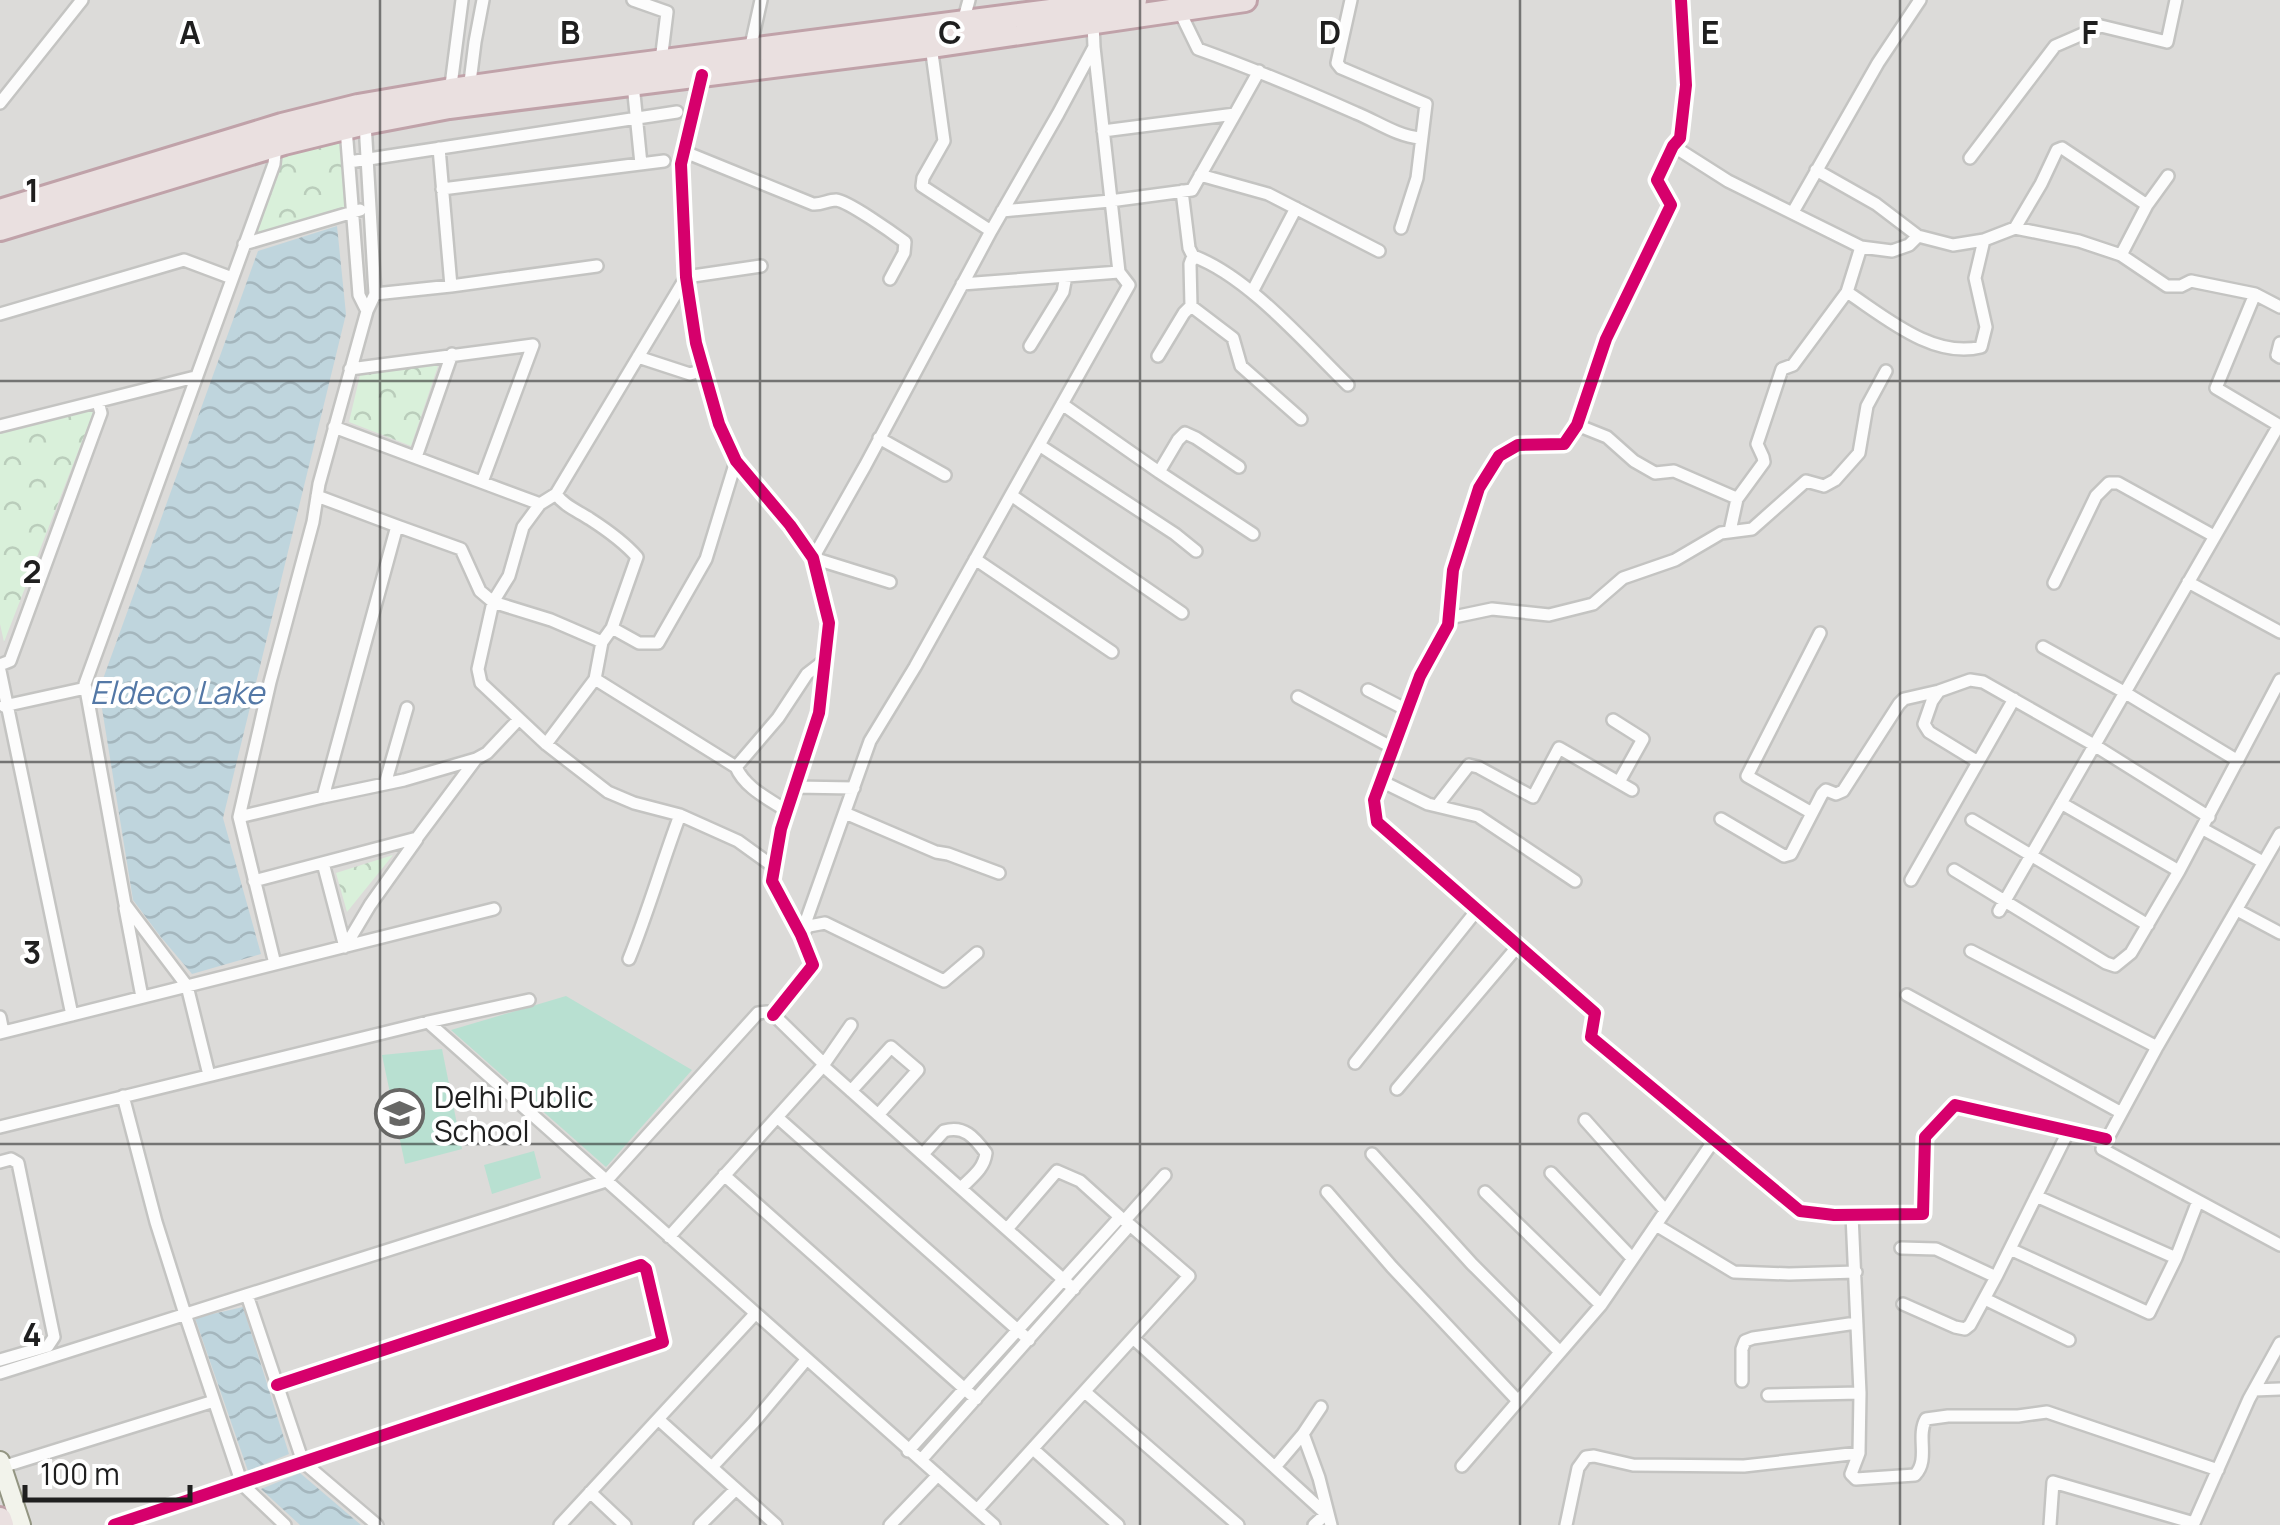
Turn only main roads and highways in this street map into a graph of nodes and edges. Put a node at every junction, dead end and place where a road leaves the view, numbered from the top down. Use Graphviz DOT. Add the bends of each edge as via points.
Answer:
graph roads {
  1 [pos="1135,0"];
  2 [pos="1245,0"];
  3 [pos="965,22"];
  4 [pos="459,97"];
  5 [pos="0,211"];
  6 [pos="0,229"];
  1 -- 3 [label="highway"];
  2 -- 3 [label="highway" via="1179,10 1093,35"];
  3 -- 4 [label="highway" via="661,61"];
  3 -- 4 [label="highway" via="931,46 634,84"];
  4 -- 5 [label="highway" via="358,106"];
  4 -- 6 [label="highway"];
}
